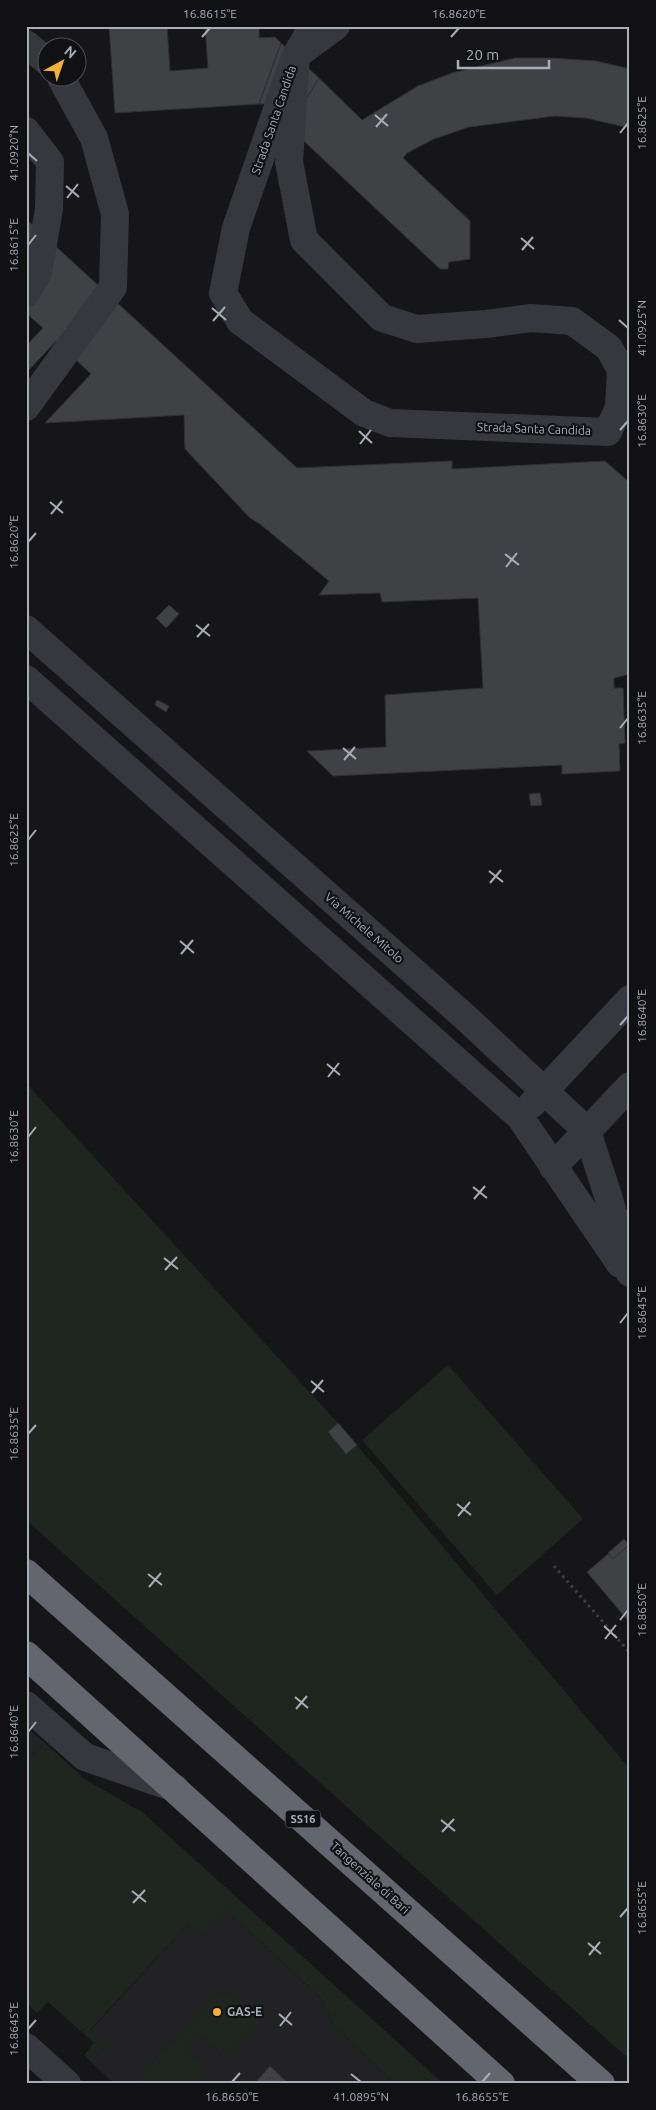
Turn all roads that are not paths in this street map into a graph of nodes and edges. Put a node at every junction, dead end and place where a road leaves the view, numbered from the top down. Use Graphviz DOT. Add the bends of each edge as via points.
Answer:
graph roads {
  1 [pos="314,26"];
  2 [pos="336,26"];
  3 [pos="26,44"];
  4 [pos="38,54"];
  5 [pos="296,55"];
  6 [pos="66,88"];
  7 [pos="26,131"];
  8 [pos="26,293"];
  9 [pos="26,407"];
  10 [pos="26,629"];
  11 [pos="26,678"];
  12 [pos="630,999"];
  13 [pos="630,1086"];
  14 [pos="545,1090"];
  15 [pos="520,1117"];
  16 [pos="587,1131"];
  17 [pos="553,1167"];
  18 [pos="630,1273"];
  19 [pos="630,1278"];
  20 [pos="26,1574"];
  21 [pos="26,1655"];
  22 [pos="26,1705"];
  23 [pos="175,1788"];
  24 [pos="26,2047"];
  25 [pos="67,2084"];
  26 [pos="501,2084"];
  27 [pos="601,2084"];
  1 -- 5 [label="street"];
  2 -- 5 [label="street"];
  3 -- 4 [label="street"];
  5 -- 5 [label="street, Strada Santa Candida" via="289,162 304,240 382,318 417,329 531,318 572,321 609,348 621,370 619,407 608,432 390,422 364,413 240,321 223,293 236,228"];
  6 -- 9 [label="street" via="94,138 115,214 113,287"];
  7 -- 8 [label="street" via="50,162 49,209 38,273"];
  10 -- 14 [label="street, Via Michele Mitolo"];
  11 -- 15 [label="street"];
  12 -- 14 [label="street"];
  13 -- 16 [label="street"];
  14 -- 15 [label="street"];
  14 -- 16 [label="street, Via Michele Mitolo"];
  15 -- 17 [label="street"];
  16 -- 17 [label="street"];
  16 -- 18 [label="street, Via Michele Mitolo"];
  17 -- 19 [label="street"];
  20 -- 27 [label="highway, Tangenziale di Bari / SS16"];
  21 -- 23 [label="highway"];
  22 -- 23 [label="street" via="85,1757"];
  23 -- 26 [label="highway"];
  24 -- 25 [label="street"];
}
